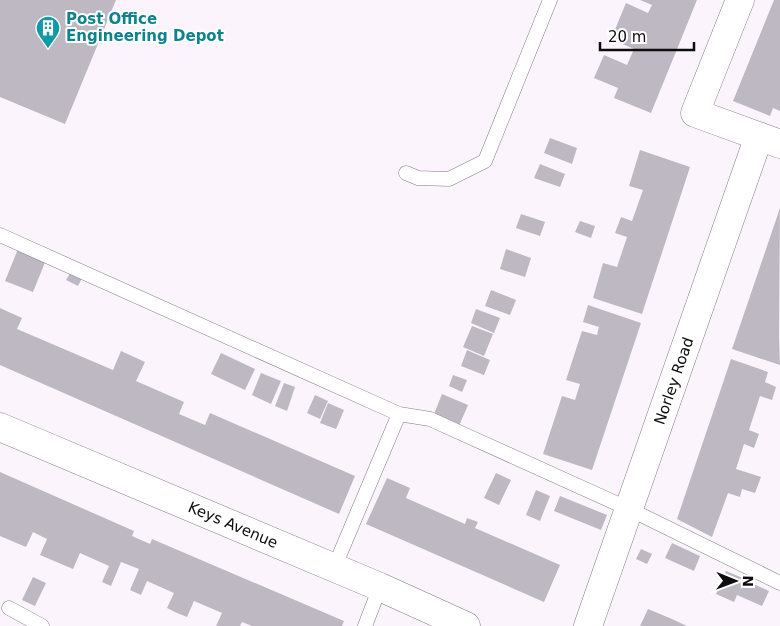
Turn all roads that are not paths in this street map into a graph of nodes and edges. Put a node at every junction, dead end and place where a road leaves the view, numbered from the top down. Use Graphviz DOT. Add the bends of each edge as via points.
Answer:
graph roads {
  1 [pos="550,0"];
  2 [pos="740,0"];
  3 [pos="769,140"];
  4 [pos="406,173"];
  5 [pos="0,235"];
  6 [pos="399,414"];
  7 [pos="0,426"];
  8 [pos="629,509"];
  9 [pos="334,568"];
  10 [pos="780,583"];
  11 [pos="380,587"];
  12 [pos="9,608"];
  13 [pos="42,626"];
  14 [pos="365,626"];
  15 [pos="466,626"];
  16 [pos="588,626"];
  1 -- 4 [label="lane" via="485,161 449,179 418,178"];
  2 -- 3 [label="street" via="695,113"];
  3 -- 8 [label="street, Norley Road"];
  5 -- 6 [label="lane"];
  6 -- 8 [label="lane" via="430,419"];
  6 -- 9 [label="lane"];
  7 -- 9 [label="street, Keys Avenue"];
  8 -- 10 [label="lane"];
  8 -- 16 [label="street, Norley Road"];
  9 -- 11 [label="street, Keys Avenue"];
  11 -- 14 [label="lane"];
  11 -- 15 [label="street, Keys Avenue"];
  12 -- 13 [label="lane"];
}
